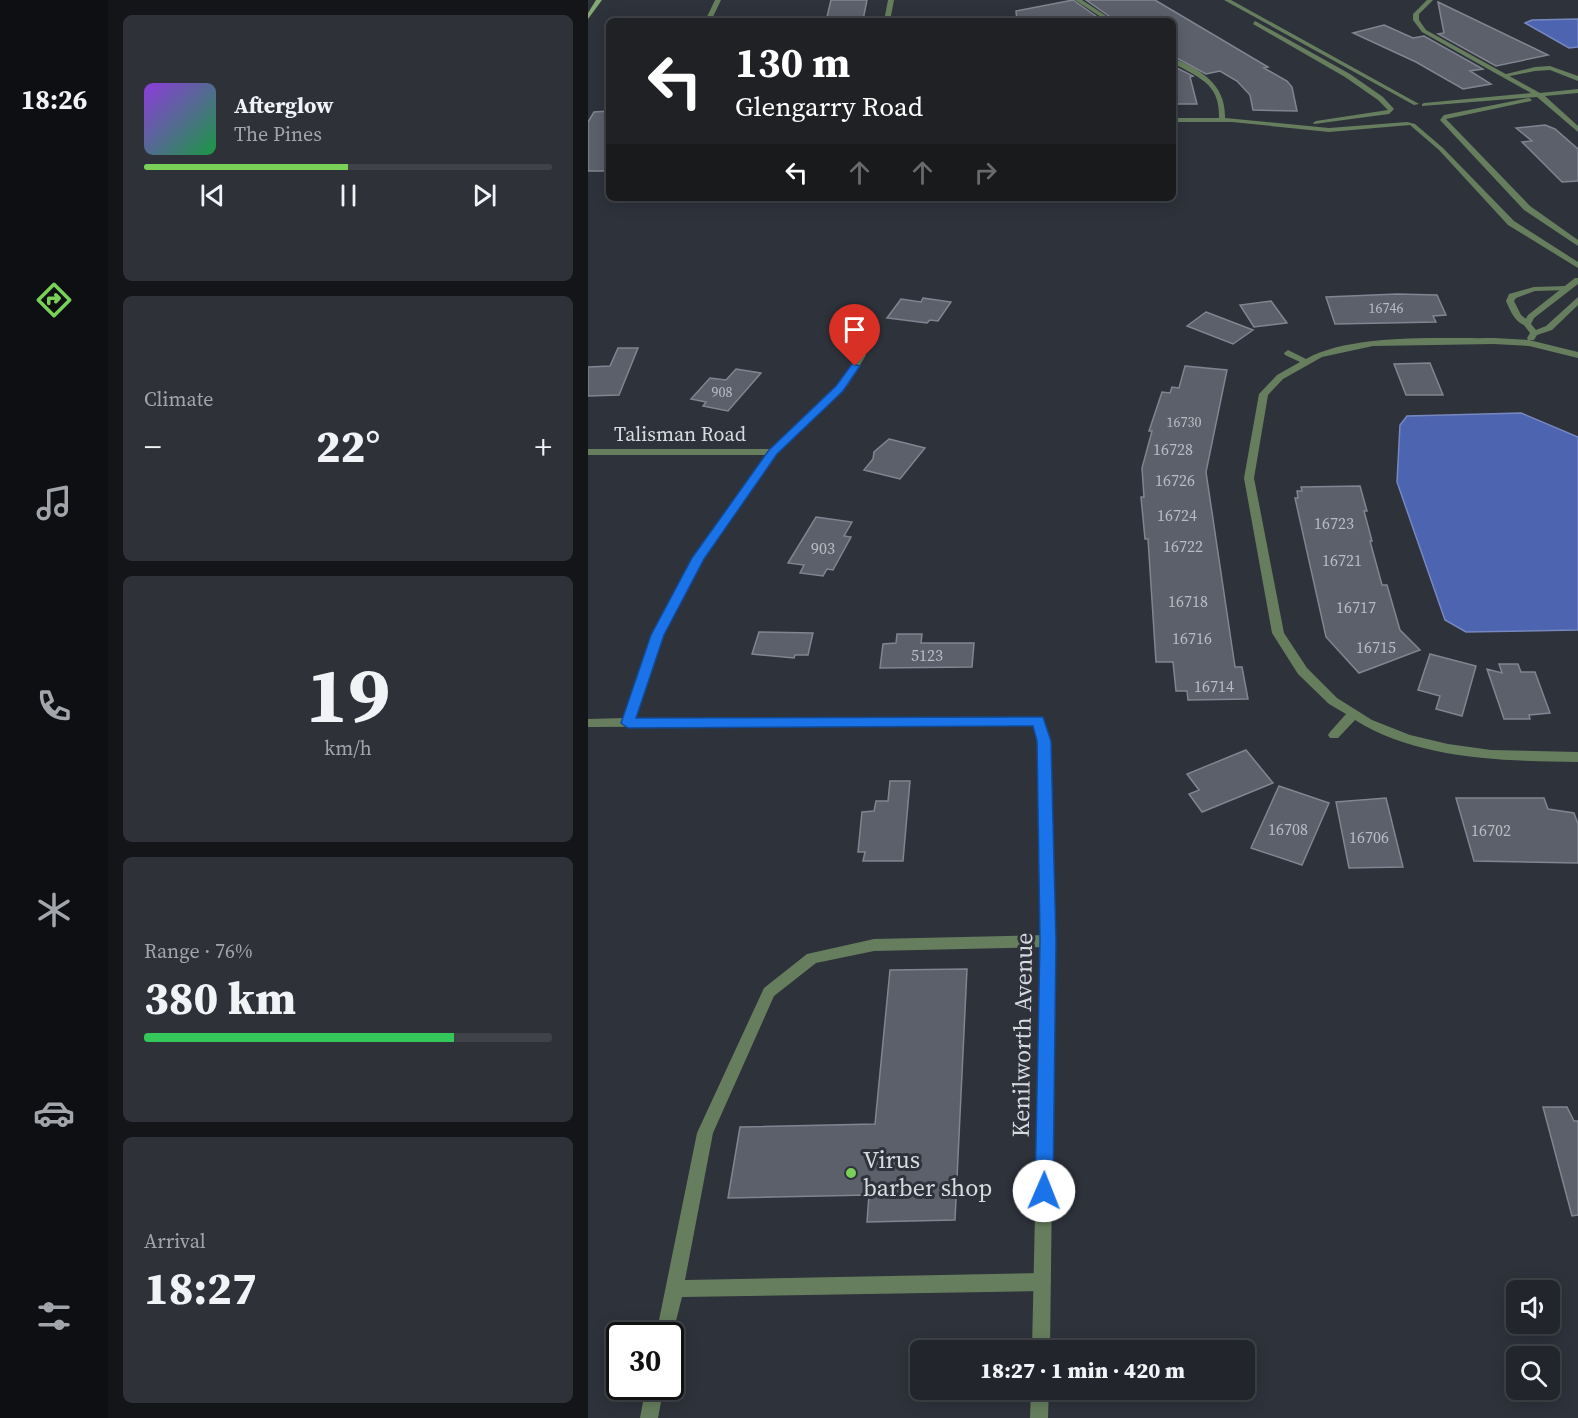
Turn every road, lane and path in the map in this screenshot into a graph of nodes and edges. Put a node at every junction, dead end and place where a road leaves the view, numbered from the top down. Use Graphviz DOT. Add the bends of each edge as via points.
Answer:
graph roads {
  1 [pos="599,0"];
  2 [pos="718,0"];
  3 [pos="891,0"];
  4 [pos="1078,0"];
  5 [pos="1216,0"];
  6 [pos="1227,0"];
  7 [pos="1430,0"];
  8 [pos="588,17"];
  9 [pos="709,18"];
  10 [pos="888,18"];
  11 [pos="1106,18"];
  12 [pos="1176,62"];
  13 [pos="1505,75"];
  14 [pos="1578,80"];
  15 [pos="1578,91"];
  16 [pos="1541,96"];
  17 [pos="1416,104"];
  18 [pos="1424,105"];
  19 [pos="1390,111"];
  20 [pos="1222,119"];
  21 [pos="1443,119"];
  22 [pos="1176,120"];
  23 [pos="1258,123"];
  24 [pos="1410,124"];
  25 [pos="1578,130"];
  26 [pos="1578,244"];
  27 [pos="1578,266"];
  28 [pos="1578,280"];
  29 [pos="1566,288"];
  30 [pos="1578,300"];
  31 [pos="1527,324"];
  32 [pos="1531,338"];
  33 [pos="1288,353"];
  34 [pos="862,355"];
  35 [pos="1578,355"];
  36 [pos="1304,361"];
  37 [pos="588,452"];
  38 [pos="773,452"];
  39 [pos="1354,713"];
  40 [pos="588,723"];
  41 [pos="628,723"];
  42 [pos="1334,735"];
  43 [pos="1578,757"];
  44 [pos="1048,941"];
  45 [pos="1042,1282"];
  46 [pos="675,1289"];
  47 [pos="668,1322"];
  48 [pos="1041,1340"];
  49 [pos="652,1400"];
  50 [pos="1040,1400"];
  51 [pos="648,1418"];
  52 [pos="1039,1418"];
  1 -- 8 [label="street"];
  2 -- 9 [label="street"];
  3 -- 10 [label="street"];
  4 -- 11 [label="street"];
  5 -- 19 [label="street" via="1360,84 1384,101"];
  6 -- 17 [label="street"];
  7 -- 13 [label="street" via="1416,14 1424,31"];
  12 -- 20 [label="street" via="1220,93"];
  13 -- 14 [label="street" via="1549,67 1561,69"];
  13 -- 16 [label="street"];
  15 -- 16 [label="street"];
  16 -- 18 [label="street"];
  16 -- 21 [label="street"];
  16 -- 25 [label="street"];
  17 -- 18 [label="street"];
  17 -- 19 [label="street"];
  18 -- 21 [label="street" via="1437,109"];
  19 -- 23 [label="street" via="1324,122"];
  19 -- 24 [label="street" via="1394,119"];
  20 -- 22 [label="street"];
  20 -- 23 [label="street"];
  21 -- 24 [label="street" via="1431,125"];
  21 -- 26 [label="street" via="1527,208"];
  23 -- 24 [label="street" via="1329,130"];
  24 -- 27 [label="street" via="1441,149 1511,223"];
  28 -- 29 [label="street"];
  29 -- 31 [label="street"];
  29 -- 31 [label="street" via="1534,289 1512,296 1512,309"];
  30 -- 32 [label="street" via="1549,328"];
  31 -- 32 [label="street"];
  32 -- 35 [label="street"];
  32 -- 36 [label="street" via="1373,343"];
  33 -- 36 [label="street"];
  34 -- 38 [label="street" via="840,388"];
  36 -- 39 [label="street" via="1264,394 1249,462 1250,489 1278,633 1302,670"];
  37 -- 38 [label="street, Talisman Road"];
  38 -- 41 [label="street" via="698,558 658,635"];
  39 -- 42 [label="street"];
  39 -- 43 [label="street" via="1403,738 1438,749 1477,755"];
  40 -- 41 [label="street"];
  41 -- 44 [label="street, Kenilworth Avenue" via="1038,721 1044,741"];
  44 -- 45 [label="street, Kenilworth Avenue"];
  44 -- 46 [label="street" via="874,945 812,958 769,992 705,1133"];
  45 -- 46 [label="street"];
  45 -- 48 [label="street, Kenilworth Avenue"];
  46 -- 47 [label="street"];
  49 -- 51 [label="street"];
  50 -- 52 [label="street"];
}
